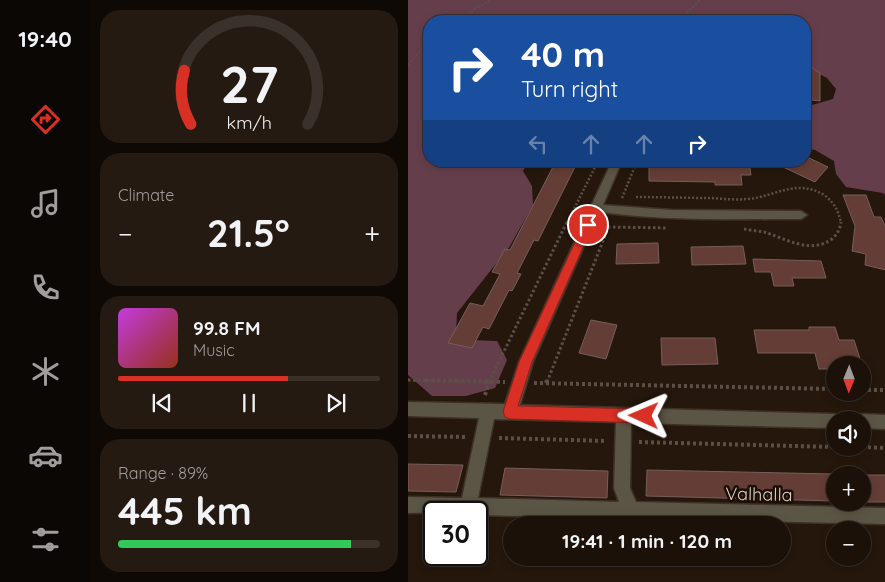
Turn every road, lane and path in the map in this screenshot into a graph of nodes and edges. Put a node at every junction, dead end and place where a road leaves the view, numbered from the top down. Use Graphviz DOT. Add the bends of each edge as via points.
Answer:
graph roads {
  1 [pos="490,0"];
  2 [pos="700,0"];
  3 [pos="468,15"];
  4 [pos="685,15"];
  5 [pos="423,50"];
  6 [pos="408,65"];
  7 [pos="595,167"];
  8 [pos="614,167"];
  9 [pos="634,167"];
  10 [pos="622,197"];
  11 [pos="596,208"];
  12 [pos="801,215"];
  13 [pos="608,227"];
  14 [pos="408,380"];
  15 [pos="826,389"];
  16 [pos="871,390"];
  17 [pos="886,390"];
  18 [pos="408,410"];
  19 [pos="488,412"];
  20 [pos="510,412"];
  21 [pos="624,416"];
  22 [pos="826,421"];
  23 [pos="871,421"];
  24 [pos="886,422"];
  25 [pos="408,436"];
  26 [pos="478,437"];
  27 [pos="624,442"];
  28 [pos="826,447"];
  29 [pos="871,447"];
  30 [pos="886,448"];
  31 [pos="469,501"];
  32 [pos="408,505"];
  33 [pos="423,506"];
  34 [pos="488,507"];
  35 [pos="631,511"];
  36 [pos="886,516"];
  1 -- 3 [label="path"];
  2 -- 4 [label="path"];
  5 -- 6 [label="path"];
  7 -- 14 [label="path" via="489,382"];
  8 -- 11 [label="street"];
  9 -- 10 [label="path"];
  11 -- 12 [label="street" via="663,214"];
  11 -- 20 [label="street" via="526,362"];
  13 -- 15 [label="path" via="546,383"];
  16 -- 17 [label="path"];
  18 -- 19 [label="street"];
  19 -- 20 [label="street"];
  19 -- 26 [label="street"];
  20 -- 21 [label="street"];
  21 -- 22 [label="street"];
  21 -- 27 [label="street"];
  23 -- 24 [label="street"];
  25 -- 26 [label="path"];
  26 -- 27 [label="path"];
  26 -- 31 [label="street"];
  27 -- 28 [label="path"];
  27 -- 35 [label="street" via="622,488"];
  29 -- 30 [label="path"];
  32 -- 33 [label="street, Valhalla"];
  34 -- 35 [label="street, Valhalla"];
  35 -- 36 [label="street, Valhalla"];
}
